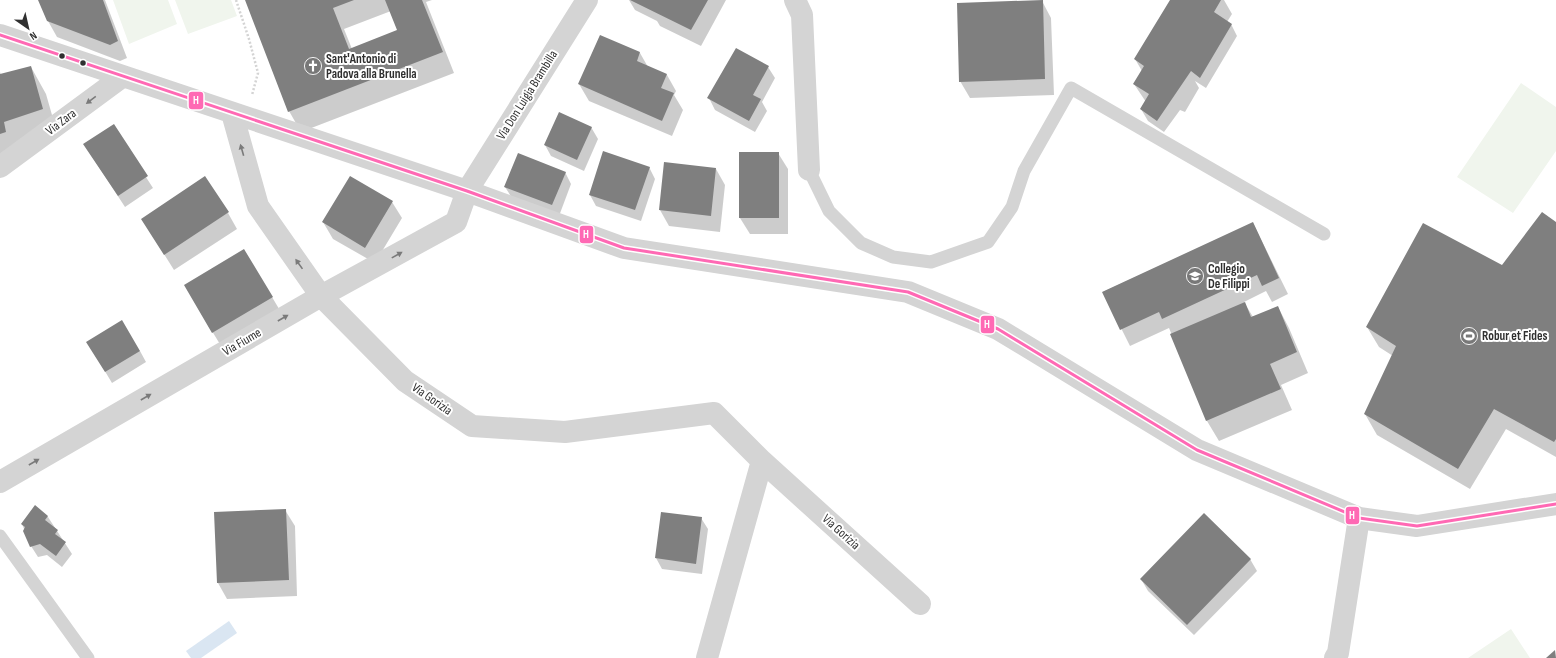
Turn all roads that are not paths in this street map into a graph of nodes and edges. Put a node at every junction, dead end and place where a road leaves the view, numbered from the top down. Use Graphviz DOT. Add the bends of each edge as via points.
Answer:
graph roads {
  1 [pos="587,0"];
  2 [pos="795,0"];
  3 [pos="0,35"];
  4 [pos="122,77"];
  5 [pos="232,113"];
  6 [pos="0,167"];
  7 [pos="809,170"];
  8 [pos="467,191"];
  9 [pos="1324,234"];
  10 [pos="322,296"];
  11 [pos="762,461"];
  12 [pos="0,482"];
  13 [pos="1556,504"];
  14 [pos="1359,518"];
  15 [pos="0,536"];
  16 [pos="920,604"];
  17 [pos="88,658"];
  18 [pos="707,658"];
  19 [pos="1335,658"];
  1 -- 8 [label="street, Via Don Luigia Brambilla"];
  2 -- 7 [label="street" via="802,15"];
  3 -- 4 [label="street"];
  4 -- 5 [label="street"];
  4 -- 6 [label="street, Via Zara, one-way"];
  5 -- 8 [label="street"];
  10 -- 5 [label="street, Via Gorizia, one-way" via="258,206"];
  7 -- 9 [label="lane" via="829,211 861,243 893,256 931,262 988,242 1012,207 1024,171 1071,88"];
  10 -- 8 [label="street, Via Fiume, one-way" via="456,222"];
  8 -- 14 [label="street" via="624,248 908,292 998,329 1197,450"];
  10 -- 11 [label="street, Via Gorizia" via="405,380 472,426 565,432 714,413"];
  12 -- 10 [label="street, Via Fiume, one-way"];
  11 -- 16 [label="street, Via Gorizia"];
  11 -- 18 [label="street"];
  13 -- 14 [label="street" via="1417,526"];
  14 -- 19 [label="street" via="1338,653"];
  15 -- 17 [label="lane"];
}
